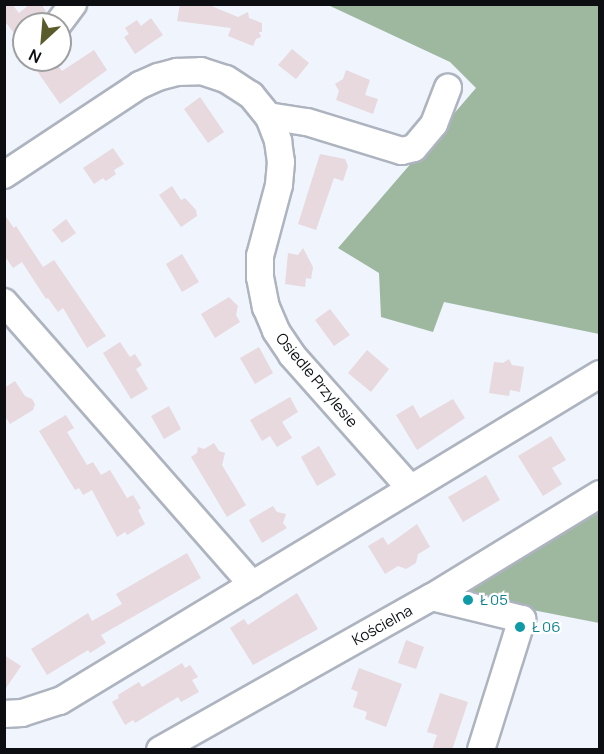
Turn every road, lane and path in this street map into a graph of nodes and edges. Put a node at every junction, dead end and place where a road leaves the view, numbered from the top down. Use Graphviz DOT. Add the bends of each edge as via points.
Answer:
graph roads {
  1 [pos="447,88"];
  2 [pos="268,116"];
  3 [pos="4,176"];
  4 [pos="4,302"];
  5 [pos="600,374"];
  6 [pos="410,488"];
  7 [pos="600,494"];
  8 [pos="252,584"];
  9 [pos="432,597"];
  10 [pos="4,714"];
  11 [pos="160,750"];
  12 [pos="481,750"];
  1 -- 2 [label="street" via="435,124 414,148 402,151 307,122"];
  2 -- 3 [label="street, Osiedle Przylesie" via="250,95 226,80 201,71 177,72 140,85"];
  2 -- 6 [label="street, Osiedle Przylesie" via="281,162 261,256 260,277 266,307 292,355"];
  4 -- 8 [label="street"];
  5 -- 6 [label="street"];
  6 -- 8 [label="street"];
  7 -- 9 [label="street, Kościelna"];
  8 -- 10 [label="street" via="60,701 31,711"];
  9 -- 11 [label="street, Kościelna"];
  9 -- 12 [label="street" via="522,619"];
}
